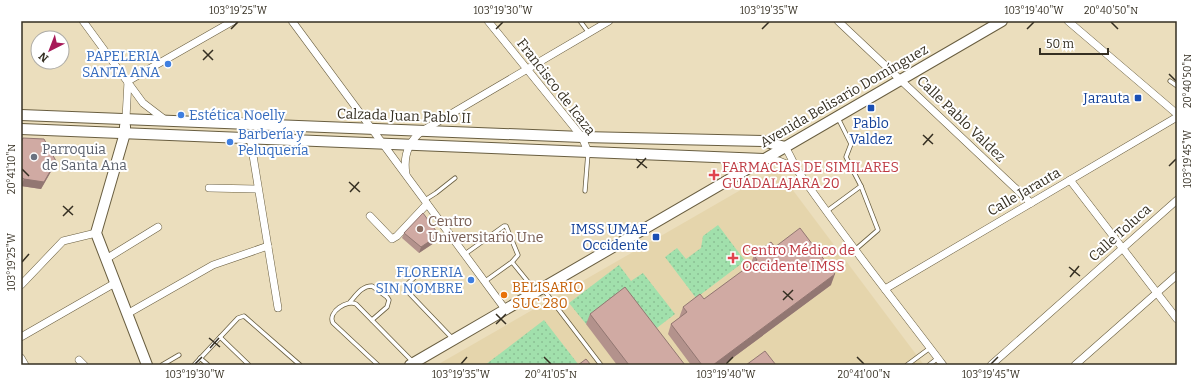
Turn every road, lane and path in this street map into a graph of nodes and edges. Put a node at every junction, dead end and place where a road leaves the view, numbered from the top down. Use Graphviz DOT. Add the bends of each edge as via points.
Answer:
graph roads {
  1 [pos="83,21"];
  2 [pos="234,21"];
  3 [pos="292,21"];
  4 [pos="488,21"];
  5 [pos="580,21"];
  6 [pos="609,21"];
  7 [pos="838,21"];
  8 [pos="1002,21"];
  9 [pos="1068,21"];
  10 [pos="589,33"];
  11 [pos="527,68"];
  12 [pos="901,80"];
  13 [pos="128,81"];
  14 [pos="1170,81"];
  15 [pos="1177,86"];
  16 [pos="1177,114"];
  17 [pos="21,115"];
  18 [pos="838,117"];
  19 [pos="1177,117"];
  20 [pos="126,118"];
  21 [pos="164,119"];
  22 [pos="371,128"];
  23 [pos="21,129"];
  24 [pos="422,131"];
  25 [pos="125,133"];
  26 [pos="582,137"];
  27 [pos="250,138"];
  28 [pos="382,143"];
  29 [pos="410,144"];
  30 [pos="785,146"];
  31 [pos="588,152"];
  32 [pos="764,159"];
  33 [pos="796,168"];
  34 [pos="406,175"];
  35 [pos="455,178"];
  36 [pos="1070,180"];
  37 [pos="860,186"];
  38 [pos="209,188"];
  39 [pos="258,189"];
  40 [pos="585,191"];
  41 [pos="1177,200"];
  42 [pos="426,202"];
  43 [pos="1031,203"];
  44 [pos="827,211"];
  45 [pos="370,216"];
  46 [pos="158,227"];
  47 [pos="96,233"];
  48 [pos="268,246"];
  49 [pos="1123,248"];
  50 [pos="856,249"];
  51 [pos="464,255"];
  52 [pos="106,259"];
  53 [pos="512,262"];
  54 [pos="1177,275"];
  55 [pos="415,277"];
  56 [pos="484,282"];
  57 [pos="116,284"];
  58 [pos="21,285"];
  59 [pos="885,289"];
  60 [pos="539,290"];
  61 [pos="1157,293"];
  62 [pos="350,302"];
  63 [pos="278,308"];
  64 [pos="505,309"];
  65 [pos="127,314"];
  66 [pos="1177,319"];
  67 [pos="372,320"];
  68 [pos="220,336"];
  69 [pos="21,337"];
  70 [pos="454,339"];
  71 [pos="930,348"];
  72 [pos="179,355"];
  73 [pos="21,358"];
  74 [pos="200,358"];
  75 [pos="938,358"];
  76 [pos="412,364"];
  77 [pos="25,365"];
  78 [pos="147,365"];
  79 [pos="162,365"];
  80 [pos="194,365"];
  81 [pos="208,365"];
  82 [pos="249,365"];
  83 [pos="300,365"];
  84 [pos="378,365"];
  85 [pos="601,365"];
  86 [pos="907,365"];
  87 [pos="929,365"];
  88 [pos="943,365"];
  89 [pos="991,365"];
  90 [pos="1075,365"];
  1 -- 13 [label="street"];
  2 -- 13 [label="street"];
  3 -- 22 [label="street"];
  4 -- 11 [label="street, Francisco de Icaza"];
  5 -- 10 [label="lane"];
  6 -- 10 [label="street"];
  7 -- 12 [label="street, Calle Pablo Valdez"];
  8 -- 12 [label="main road, Avenida Belisario Domínguez"];
  9 -- 16 [label="street"];
  10 -- 11 [label="street"];
  11 -- 24 [label="street"];
  11 -- 26 [label="street, Francisco de Icaza"];
  12 -- 18 [label="main road, Avenida Belisario Domínguez"];
  12 -- 43 [label="street, Calle Pablo Valdez"];
  13 -- 20 [label="street"];
  13 -- 21 [label="street" via="143,103"];
  14 -- 15 [label="lane"];
  17 -- 20 [label="main road, Calzada Juan Pablo II"];
  18 -- 30 [label="main road, Avenida Belisario Domínguez"];
  18 -- 37 [label="lane" via="851,144 846,157"];
  19 -- 36 [label="street, Calle Jarauta"];
  20 -- 21 [label="main road, Calzada Juan Pablo II"];
  20 -- 25 [label="main road"];
  21 -- 22 [label="main road, Calzada Juan Pablo II"];
  22 -- 24 [label="main road, Calzada Juan Pablo II"];
  22 -- 28 [label="street"];
  23 -- 25 [label="main road, Calzada Juan Pablo II"];
  24 -- 26 [label="main road, Calzada Juan Pablo II"];
  24 -- 29 [label="street"];
  25 -- 27 [label="main road, Calzada Juan Pablo II"];
  25 -- 47 [label="main road"];
  26 -- 30 [label="main road, Calzada Juan Pablo II" via="763,141"];
  26 -- 31 [label="street, Francisco de Icaza"];
  27 -- 28 [label="main road, Calzada Juan Pablo II"];
  27 -- 39 [label="street"];
  28 -- 29 [label="main road, Calzada Juan Pablo II"];
  28 -- 34 [label="street"];
  29 -- 31 [label="main road, Calzada Juan Pablo II"];
  29 -- 34 [label="street" via="405,159"];
  30 -- 32 [label="main road, Avenida Belisario Domínguez"];
  30 -- 33 [label="street"];
  31 -- 32 [label="main road, Calzada Juan Pablo II"];
  31 -- 40 [label="lane"];
  32 -- 33 [label="street" via="779,161"];
  32 -- 60 [label="main road, Avenida Belisario Domínguez"];
  33 -- 44 [label="street"];
  34 -- 42 [label="street"];
  35 -- 42 [label="lane"];
  36 -- 43 [label="street, Calle Jarauta"];
  36 -- 49 [label="street"];
  37 -- 44 [label="lane"];
  37 -- 50 [label="lane" via="878,230"];
  38 -- 39 [label="street"];
  39 -- 48 [label="street"];
  41 -- 49 [label="street, Calle Toluca"];
  42 -- 45 [label="street" via="397,236 392,238"];
  42 -- 51 [label="street"];
  43 -- 59 [label="street, Calle Jarauta"];
  44 -- 50 [label="street"];
  46 -- 52 [label="street"];
  47 -- 52 [label="main road"];
  47 -- 58 [label="street" via="63,241"];
  48 -- 63 [label="street"];
  48 -- 65 [label="street" via="213,265"];
  49 -- 61 [label="street"];
  49 -- 89 [label="street, Calle Toluca"];
  50 -- 59 [label="street"];
  51 -- 53 [label="lane" via="506,226 518,255"];
  51 -- 56 [label="street"];
  52 -- 57 [label="main road"];
  53 -- 56 [label="lane"];
  53 -- 60 [label="lane" via="529,283"];
  54 -- 61 [label="street"];
  55 -- 70 [label="lane" via="406,285 408,292"];
  56 -- 64 [label="street"];
  57 -- 65 [label="main road"];
  57 -- 69 [label="street"];
  59 -- 71 [label="street"];
  60 -- 64 [label="main road, Avenida Belisario Domínguez"];
  60 -- 85 [label="lane"];
  61 -- 66 [label="street"];
  61 -- 90 [label="street"];
  62 -- 67 [label="lane" via="356,304"];
  62 -- 67 [label="lane" via="367,286 372,286 387,297 387,307"];
  62 -- 84 [label="lane" via="334,312 331,320"];
  64 -- 70 [label="main road, Avenida Belisario Domínguez"];
  65 -- 78 [label="main road"];
  67 -- 76 [label="lane"];
  68 -- 74 [label="lane"];
  68 -- 82 [label="lane"];
  68 -- 83 [label="lane" via="238,318 244,316"];
  70 -- 76 [label="main road, Avenida Belisario Domínguez"];
  71 -- 75 [label="street"];
  71 -- 86 [label="lane"];
  72 -- 79 [label="lane"];
  73 -- 77 [label="street"];
  74 -- 80 [label="lane"];
  74 -- 81 [label="lane"];
  75 -- 87 [label="lane"];
  75 -- 88 [label="street"];
}
